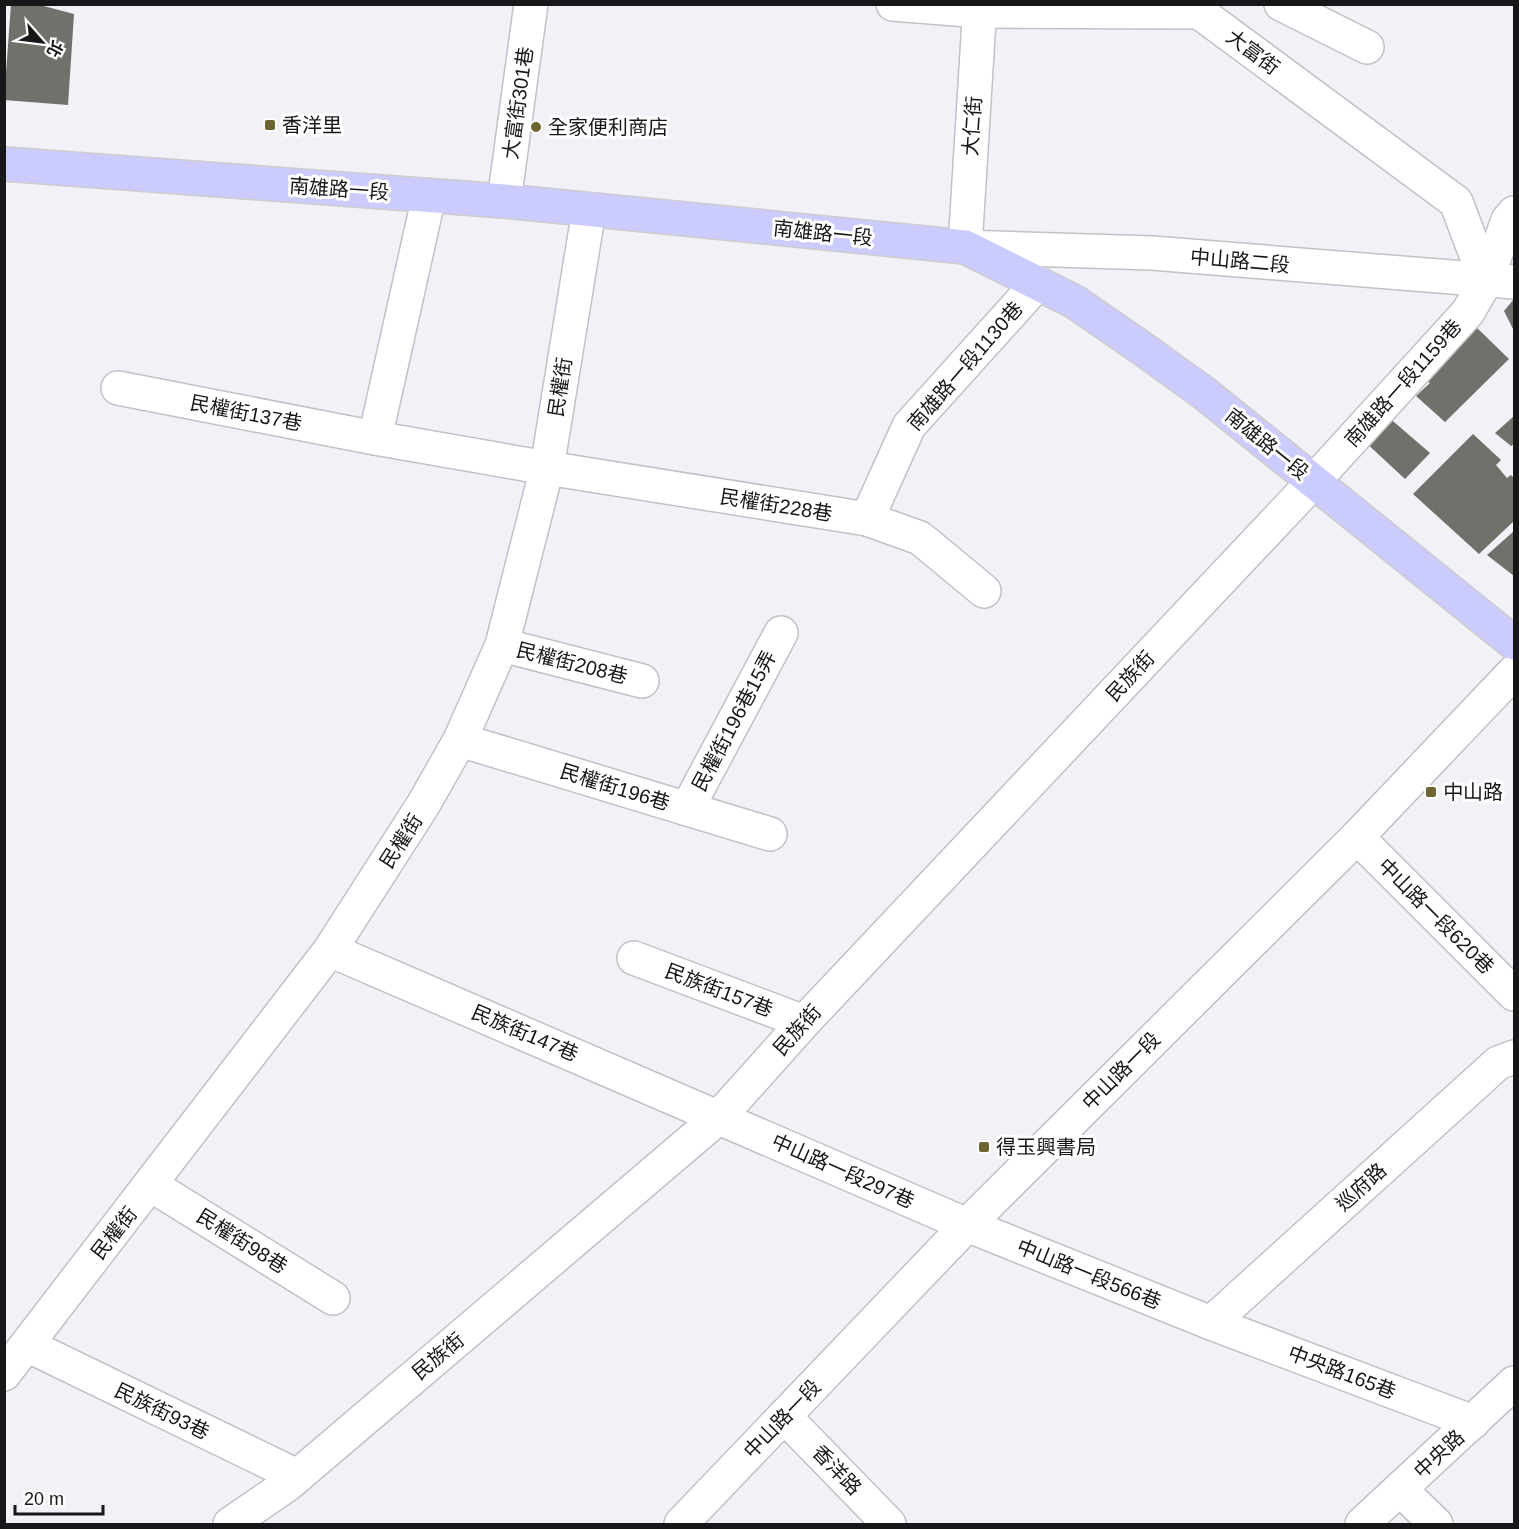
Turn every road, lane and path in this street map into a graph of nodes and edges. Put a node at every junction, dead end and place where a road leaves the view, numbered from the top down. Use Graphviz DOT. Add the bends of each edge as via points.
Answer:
graph roads {
  1 [pos="531,4"];
  2 [pos="893,4"];
  3 [pos="1281,4"];
  4 [pos="980,8"];
  5 [pos="1199,8"];
  6 [pos="1367,47"];
  7 [pos="4,164"];
  8 [pos="429,196"];
  9 [pos="504,201"];
  10 [pos="589,210"];
  11 [pos="1515,213"];
  12 [pos="964,247"];
  13 [pos="1500,281"];
  14 [pos="1038,283"];
  15 [pos="118,388"];
  16 [pos="375,438"];
  17 [pos="547,468"];
  18 [pos="1314,481"];
  19 [pos="867,519"];
  20 [pos="984,591"];
  21 [pos="781,633"];
  22 [pos="1515,643"];
  23 [pos="502,645"];
  24 [pos="1515,672"];
  25 [pos="642,681"];
  26 [pos="460,740"];
  27 [pos="687,809"];
  28 [pos="771,834"];
  29 [pos="1357,837"];
  30 [pos="330,950"];
  31 [pos="634,958"];
  32 [pos="1515,994"];
  33 [pos="804,1022"];
  34 [pos="1515,1057"];
  35 [pos="719,1117"];
  36 [pos="151,1185"];
  37 [pos="967,1225"];
  38 [pos="333,1298"];
  39 [pos="1211,1323"];
  40 [pos="27,1345"];
  41 [pos="4,1374"];
  42 [pos="1515,1383"];
  43 [pos="784,1416"];
  44 [pos="1473,1422"];
  45 [pos="297,1476"];
  46 [pos="1400,1489"];
  47 [pos="230,1524"];
  48 [pos="681,1524"];
  49 [pos="889,1524"];
  50 [pos="1362,1524"];
  51 [pos="1436,1524"];
  1 -- 9 [label="street, 大富街301巷"];
  2 -- 4 [label="street, 大富街"];
  3 -- 6 [label="street"];
  4 -- 5 [label="street, 大富街"];
  4 -- 12 [label="street, 大仁街"];
  5 -- 13 [label="street, 大富街" via="1456,202"];
  7 -- 8 [label="main road, 南雄路一段"];
  8 -- 9 [label="main road, 南雄路一段"];
  8 -- 16 [label="street"];
  9 -- 10 [label="main road, 南雄路一段"];
  10 -- 12 [label="main road, 南雄路一段"];
  10 -- 17 [label="street, 民權街"];
  11 -- 13 [label="street, 南雄路一段1159巷" via="1508,220"];
  12 -- 13 [label="street, 中山路二段" via="1152,254"];
  12 -- 14 [label="main road, 南雄路一段"];
  13 -- 18 [label="street, 南雄路一段1159巷"];
  14 -- 18 [label="main road, 南雄路一段" via="1075,302 1143,349"];
  14 -- 19 [label="street, 南雄路一段1130巷" via="909,426"];
  15 -- 16 [label="street, 民權街137巷"];
  16 -- 17 [label="street, 民權街137巷"];
  17 -- 19 [label="street, 民權街228巷"];
  17 -- 23 [label="street, 民權街"];
  18 -- 22 [label="main road, 南雄路一段"];
  18 -- 33 [label="street, 民族街"];
  19 -- 20 [label="street, 民權街228巷" via="920,538"];
  21 -- 27 [label="street, 民權街196巷15弄"];
  23 -- 25 [label="street, 民權街208巷"];
  23 -- 26 [label="street, 民權街"];
  24 -- 29 [label="street, 中山路一段"];
  26 -- 27 [label="street, 民權街196巷"];
  26 -- 30 [label="street, 民權街" via="423,806"];
  27 -- 28 [label="street, 民權街196巷"];
  29 -- 32 [label="street, 中山路一段620巷"];
  29 -- 37 [label="street, 中山路一段"];
  30 -- 35 [label="street, 民族街147巷"];
  30 -- 36 [label="street, 民權街"];
  31 -- 33 [label="street, 民族街157巷"];
  33 -- 35 [label="street, 民族街"];
  34 -- 39 [label="street, 巡府路" via="1498,1062"];
  35 -- 37 [label="street, 中山路一段297巷"];
  35 -- 45 [label="street, 民族街"];
  36 -- 38 [label="street, 民權街98巷"];
  36 -- 40 [label="street, 民權街"];
  37 -- 39 [label="street, 中山路一段566巷"];
  37 -- 43 [label="street, 中山路一段"];
  39 -- 44 [label="street, 中央路165巷"];
  40 -- 41 [label="street, 民權街"];
  40 -- 45 [label="street, 民族街93巷"];
  42 -- 44 [label="street, 中央路"];
  43 -- 48 [label="street, 中山路一段"];
  43 -- 49 [label="street, 香洋路"];
  44 -- 46 [label="street, 中央路"];
  45 -- 47 [label="street, 民族街"];
  46 -- 50 [label="street, 中央路"];
  46 -- 51 [label="street"];
}
